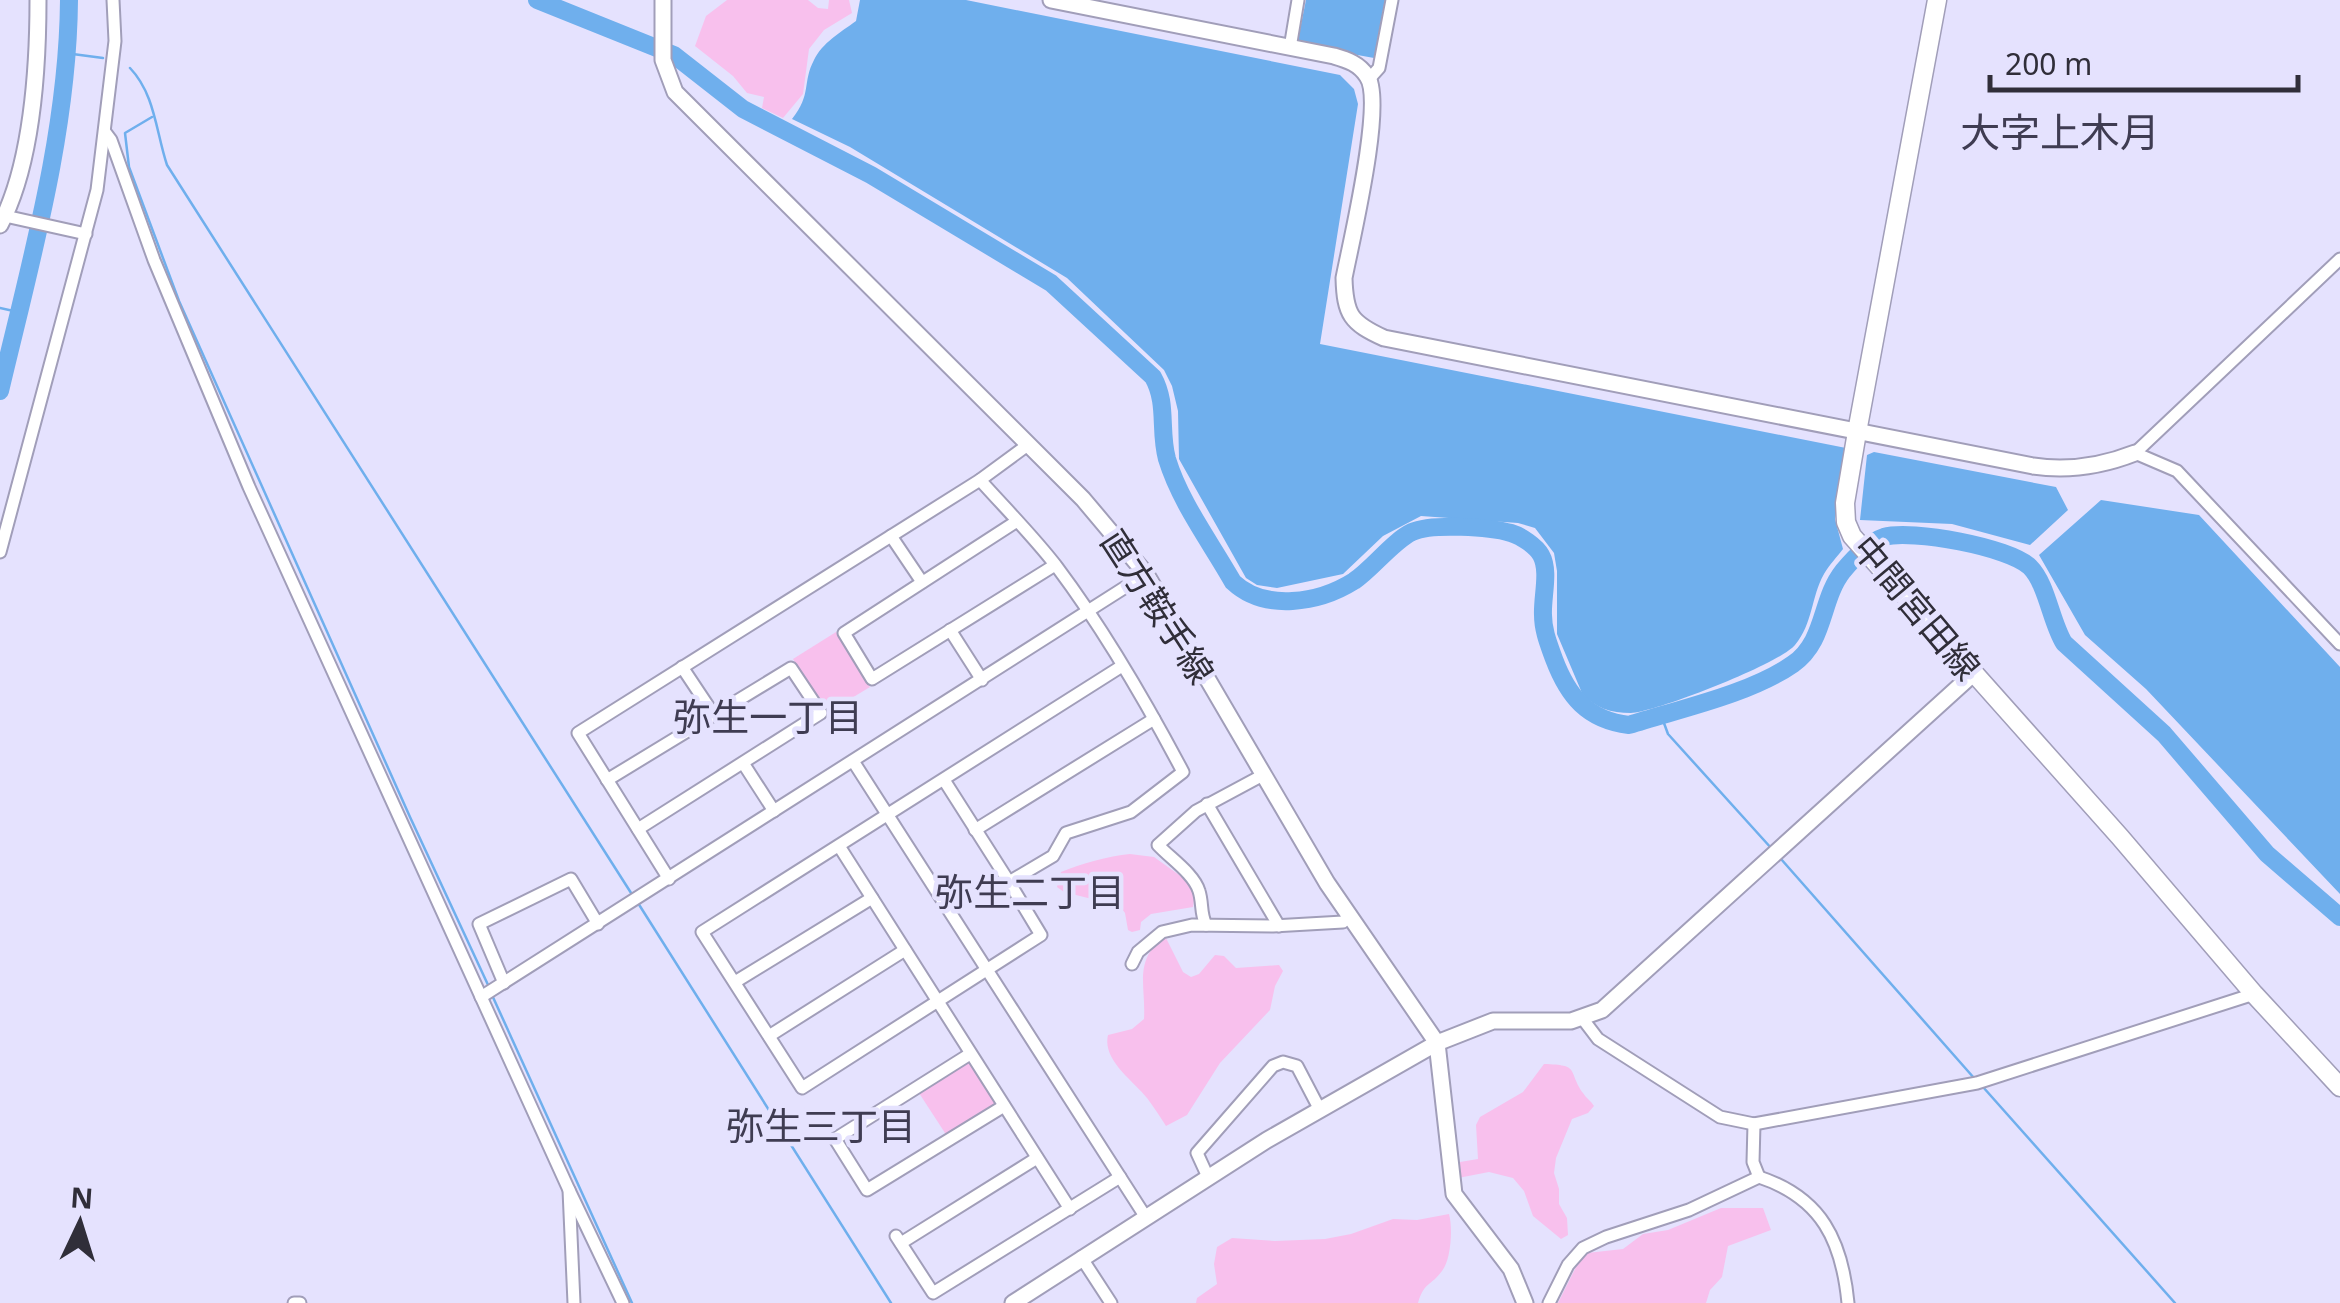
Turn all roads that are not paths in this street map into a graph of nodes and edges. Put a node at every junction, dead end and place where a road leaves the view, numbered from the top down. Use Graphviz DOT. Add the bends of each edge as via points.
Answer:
graph roads {
  1 [pos="38,0"];
  2 [pos="113,0"];
  3 [pos="663,0"];
  4 [pos="1051,0"];
  5 [pos="1298,0"];
  6 [pos="1392,0"];
  7 [pos="1936,0"];
  8 [pos="1290,48"];
  9 [pos="1370,78"];
  10 [pos="104,132"];
  11 [pos="7,220"];
  12 [pos="84,233"];
  13 [pos="2340,259"];
  14 [pos="1857,432"];
  15 [pos="1030,444"];
  16 [pos="2135,453"];
  17 [pos="980,480"];
  18 [pos="1017,521"];
  19 [pos="891,536"];
  20 [pos="0,552"];
  21 [pos="1056,565"];
  22 [pos="1146,574"];
  23 [pos="922,582"];
  24 [pos="1088,611"];
  25 [pos="950,630"];
  26 [pos="2340,644"];
  27 [pos="1122,666"];
  28 [pos="682,667"];
  29 [pos="1973,674"];
  30 [pos="982,680"];
  31 [pos="714,716"];
  32 [pos="1154,719"];
  33 [pos="853,761"];
  34 [pos="742,763"];
  35 [pos="1263,775"];
  36 [pos="607,780"];
  37 [pos="944,780"];
  38 [pos="1207,804"];
  39 [pos="774,811"];
  40 [pos="888,814"];
  41 [pos="638,830"];
  42 [pos="976,830"];
  43 [pos="839,846"];
  44 [pos="669,878"];
  45 [pos="1009,882"];
  46 [pos="872,898"];
  47 [pos="1350,915"];
  48 [pos="598,924"];
  49 [pos="1206,925"];
  50 [pos="1278,926"];
  51 [pos="904,950"];
  52 [pos="1132,964"];
  53 [pos="988,969"];
  54 [pos="735,982"];
  55 [pos="504,983"];
  56 [pos="2254,994"];
  57 [pos="481,997"];
  58 [pos="937,1002"];
  59 [pos="1582,1018"];
  60 [pos="769,1036"];
  61 [pos="1437,1043"];
  62 [pos="970,1054"];
  63 [pos="2340,1087"];
  64 [pos="1004,1106"];
  65 [pos="1320,1110"];
  66 [pos="1754,1124"];
  67 [pos="1037,1158"];
  68 [pos="1120,1177"];
  69 [pos="1208,1177"];
  70 [pos="1759,1177"];
  71 [pos="569,1190"];
  72 [pos="1070,1209"];
  73 [pos="1145,1216"];
  74 [pos="1081,1257"];
  75 [pos="574,1303"];
  76 [pos="622,1303"];
  77 [pos="1012,1303"];
  78 [pos="1111,1303"];
  79 [pos="1525,1303"];
  80 [pos="1548,1303"];
  81 [pos="1848,1303"];
  1 -- 11 [label="street" via="27,133"];
  2 -- 10 [label="street"];
  3 -- 15 [label="street, 直方鞍手線" via="662,60 675,92"];
  4 -- 8 [label="street"];
  5 -- 8 [label="street"];
  6 -- 9 [label="street" via="1380,68"];
  7 -- 14 [label="main road, 中間宮田線"];
  8 -- 9 [label="street" via="1355,63"];
  9 -- 14 [label="street" via="1374,110 1344,278 1344,303 1365,330"];
  10 -- 12 [label="street"];
  10 -- 57 [label="street" via="249,487"];
  11 -- 12 [label="street"];
  12 -- 20 [label="street"];
  13 -- 16 [label="street"];
  14 -- 16 [label="street" via="2058,470"];
  14 -- 29 [label="main road, 中間宮田線" via="1846,503 1852,536"];
  15 -- 17 [label="street"];
  15 -- 22 [label="street, 直方鞍手線"];
  16 -- 26 [label="street" via="2177,471"];
  17 -- 18 [label="street"];
  17 -- 19 [label="street"];
  18 -- 21 [label="street"];
  18 -- 23 [label="street"];
  19 -- 23 [label="street"];
  19 -- 28 [label="street"];
  21 -- 24 [label="street"];
  21 -- 25 [label="street"];
  22 -- 24 [label="street"];
  22 -- 35 [label="street, 直方鞍手線"];
  23 -- 25 [label="street" via="844,633 872,679"];
  24 -- 27 [label="street"];
  24 -- 30 [label="street"];
  25 -- 30 [label="street"];
  27 -- 32 [label="street"];
  27 -- 37 [label="street"];
  28 -- 31 [label="street"];
  28 -- 36 [label="street" via="578,734"];
  29 -- 56 [label="main road, 中間宮田線"];
  29 -- 59 [label="street" via="1602,1010"];
  30 -- 33 [label="street"];
  31 -- 34 [label="street" via="791,668 821,713"];
  31 -- 36 [label="street"];
  32 -- 42 [label="street"];
  32 -- 45 [label="street" via="1182,772 1131,812 1066,833 1053,856"];
  33 -- 39 [label="street"];
  33 -- 40 [label="street"];
  34 -- 39 [label="street"];
  34 -- 41 [label="street"];
  35 -- 38 [label="street"];
  35 -- 47 [label="street, 直方鞍手線"];
  36 -- 41 [label="street"];
  37 -- 40 [label="street"];
  37 -- 42 [label="street"];
  38 -- 49 [label="street" via="1158,846 1195,882"];
  38 -- 50 [label="street"];
  39 -- 44 [label="street"];
  40 -- 43 [label="street"];
  40 -- 53 [label="street"];
  41 -- 44 [label="street"];
  42 -- 45 [label="street"];
  43 -- 46 [label="street"];
  43 -- 54 [label="street" via="702,932"];
  44 -- 48 [label="street"];
  45 -- 53 [label="street" via="1041,936"];
  46 -- 51 [label="street"];
  46 -- 54 [label="street"];
  47 -- 50 [label="street" via="1342,922"];
  47 -- 61 [label="street, 直方鞍手線"];
  48 -- 55 [label="street"];
  48 -- 55 [label="street" via="571,879 480,924"];
  49 -- 50 [label="street"];
  49 -- 52 [label="street" via="1162,932"];
  51 -- 58 [label="street"];
  51 -- 60 [label="street"];
  53 -- 58 [label="street"];
  53 -- 68 [label="street"];
  54 -- 60 [label="street"];
  55 -- 57 [label="street"];
  56 -- 63 [label="main road, 中間宮田線"];
  56 -- 66 [label="street" via="1980,1082"];
  57 -- 71 [label="street"];
  58 -- 60 [label="street" via="802,1088"];
  58 -- 62 [label="street"];
  59 -- 61 [label="street" via="1494,1021"];
  59 -- 66 [label="street" via="1598,1039 1720,1117"];
  61 -- 65 [label="street"];
  61 -- 79 [label="street, 直方鞍手線" via="1454,1194 1511,1270"];
  62 -- 64 [label="street"];
  62 -- 64 [label="street" via="834,1139 867,1190"];
  64 -- 67 [label="street"];
  65 -- 69 [label="street"];
  65 -- 69 [label="street" via="1297,1066 1273,1066 1197,1154"];
  66 -- 70 [label="street"];
  67 -- 72 [label="street"];
  67 -- 72 [label="street" via="899,1240 933,1294"];
  68 -- 72 [label="street"];
  68 -- 73 [label="street"];
  69 -- 73 [label="street"];
  70 -- 80 [label="street" via="1582,1248"];
  70 -- 81 [label="street" via="1796,1194 1831,1232 1845,1267"];
  71 -- 75 [label="street"];
  71 -- 76 [label="street"];
  73 -- 74 [label="street"];
  74 -- 77 [label="street"];
  74 -- 78 [label="street"];
}
